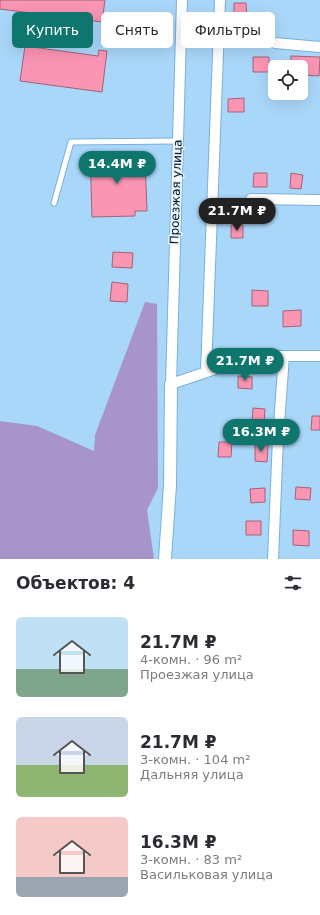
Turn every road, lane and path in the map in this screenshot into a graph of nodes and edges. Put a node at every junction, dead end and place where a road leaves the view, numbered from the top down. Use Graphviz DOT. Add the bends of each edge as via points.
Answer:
graph roads {
  1 [pos="182,0"];
  2 [pos="220,0"];
  3 [pos="275,43"];
  4 [pos="320,47"];
  5 [pos="178,141"];
  6 [pos="251,199"];
  7 [pos="320,200"];
  8 [pos="54,203"];
  9 [pos="284,356"];
  10 [pos="320,356"];
  11 [pos="206,372"];
  12 [pos="171,384"];
  13 [pos="165,559"];
  14 [pos="273,559"];
  1 -- 5 [label="street, Проезжая улица"];
  2 -- 11 [label="street"];
  3 -- 4 [label="street"];
  5 -- 8 [label="lane" via="70,142"];
  5 -- 12 [label="street, Проезжая улица"];
  6 -- 7 [label="street"];
  9 -- 10 [label="street"];
  9 -- 11 [label="street" via="242,360"];
  9 -- 14 [label="street"];
  11 -- 12 [label="street"];
  12 -- 13 [label="street" via="170,485"];
}
